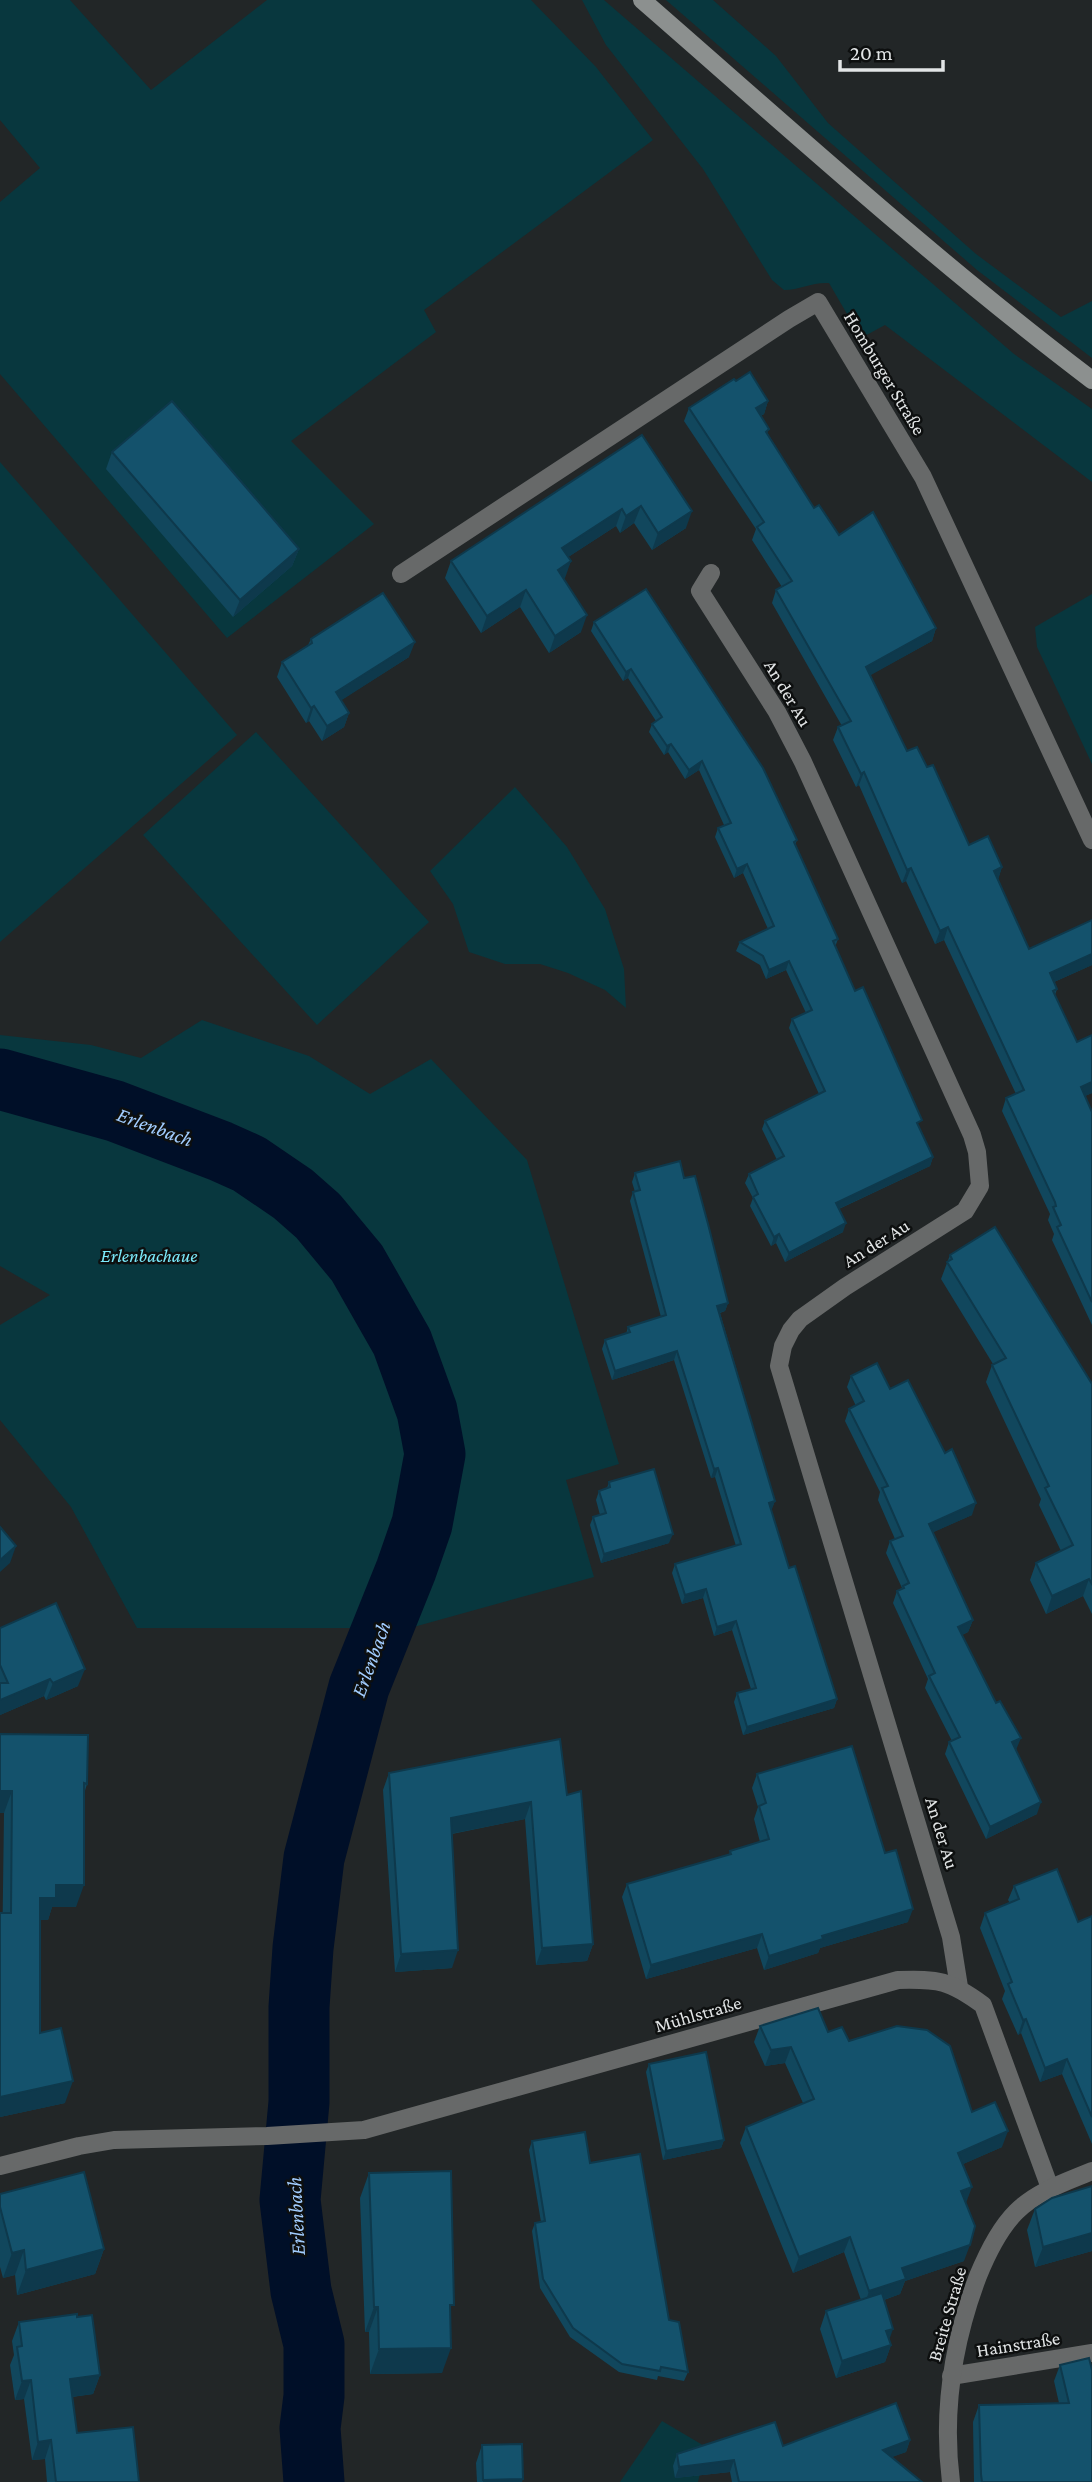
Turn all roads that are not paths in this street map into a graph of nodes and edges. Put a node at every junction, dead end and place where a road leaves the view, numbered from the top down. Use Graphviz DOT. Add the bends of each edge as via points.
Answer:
graph roads {
  1 [pos="642,0"];
  2 [pos="1092,380"];
  3 [pos="711,573"];
  4 [pos="401,575"];
  5 [pos="1092,840"];
  6 [pos="959,1987"];
  7 [pos="0,2166"];
  8 [pos="1092,2171"];
  9 [pos="1050,2189"];
  10 [pos="1092,2353"];
  11 [pos="951,2376"];
  12 [pos="951,2482"];
  1 -- 2 [label="main road" via="936,256"];
  3 -- 6 [label="street, An der Au" via="701,591 803,762 977,1152 980,1186 965,1211 800,1319 783,1346 779,1366 951,1937"];
  4 -- 5 [label="street, Homburger Straße" via="818,302 923,477"];
  6 -- 7 [label="street, Mühlstraße" via="935,1979 898,1980 364,2130 114,2140"];
  6 -- 9 [label="street, Mühlstraße" via="983,2005"];
  8 -- 9 [label="street, Breite Straße"];
  9 -- 11 [label="street, Breite Straße" via="1016,2212 986,2257 964,2315"];
  10 -- 11 [label="street, Hainstraße"];
  11 -- 12 [label="street, Breite Straße"];
}
